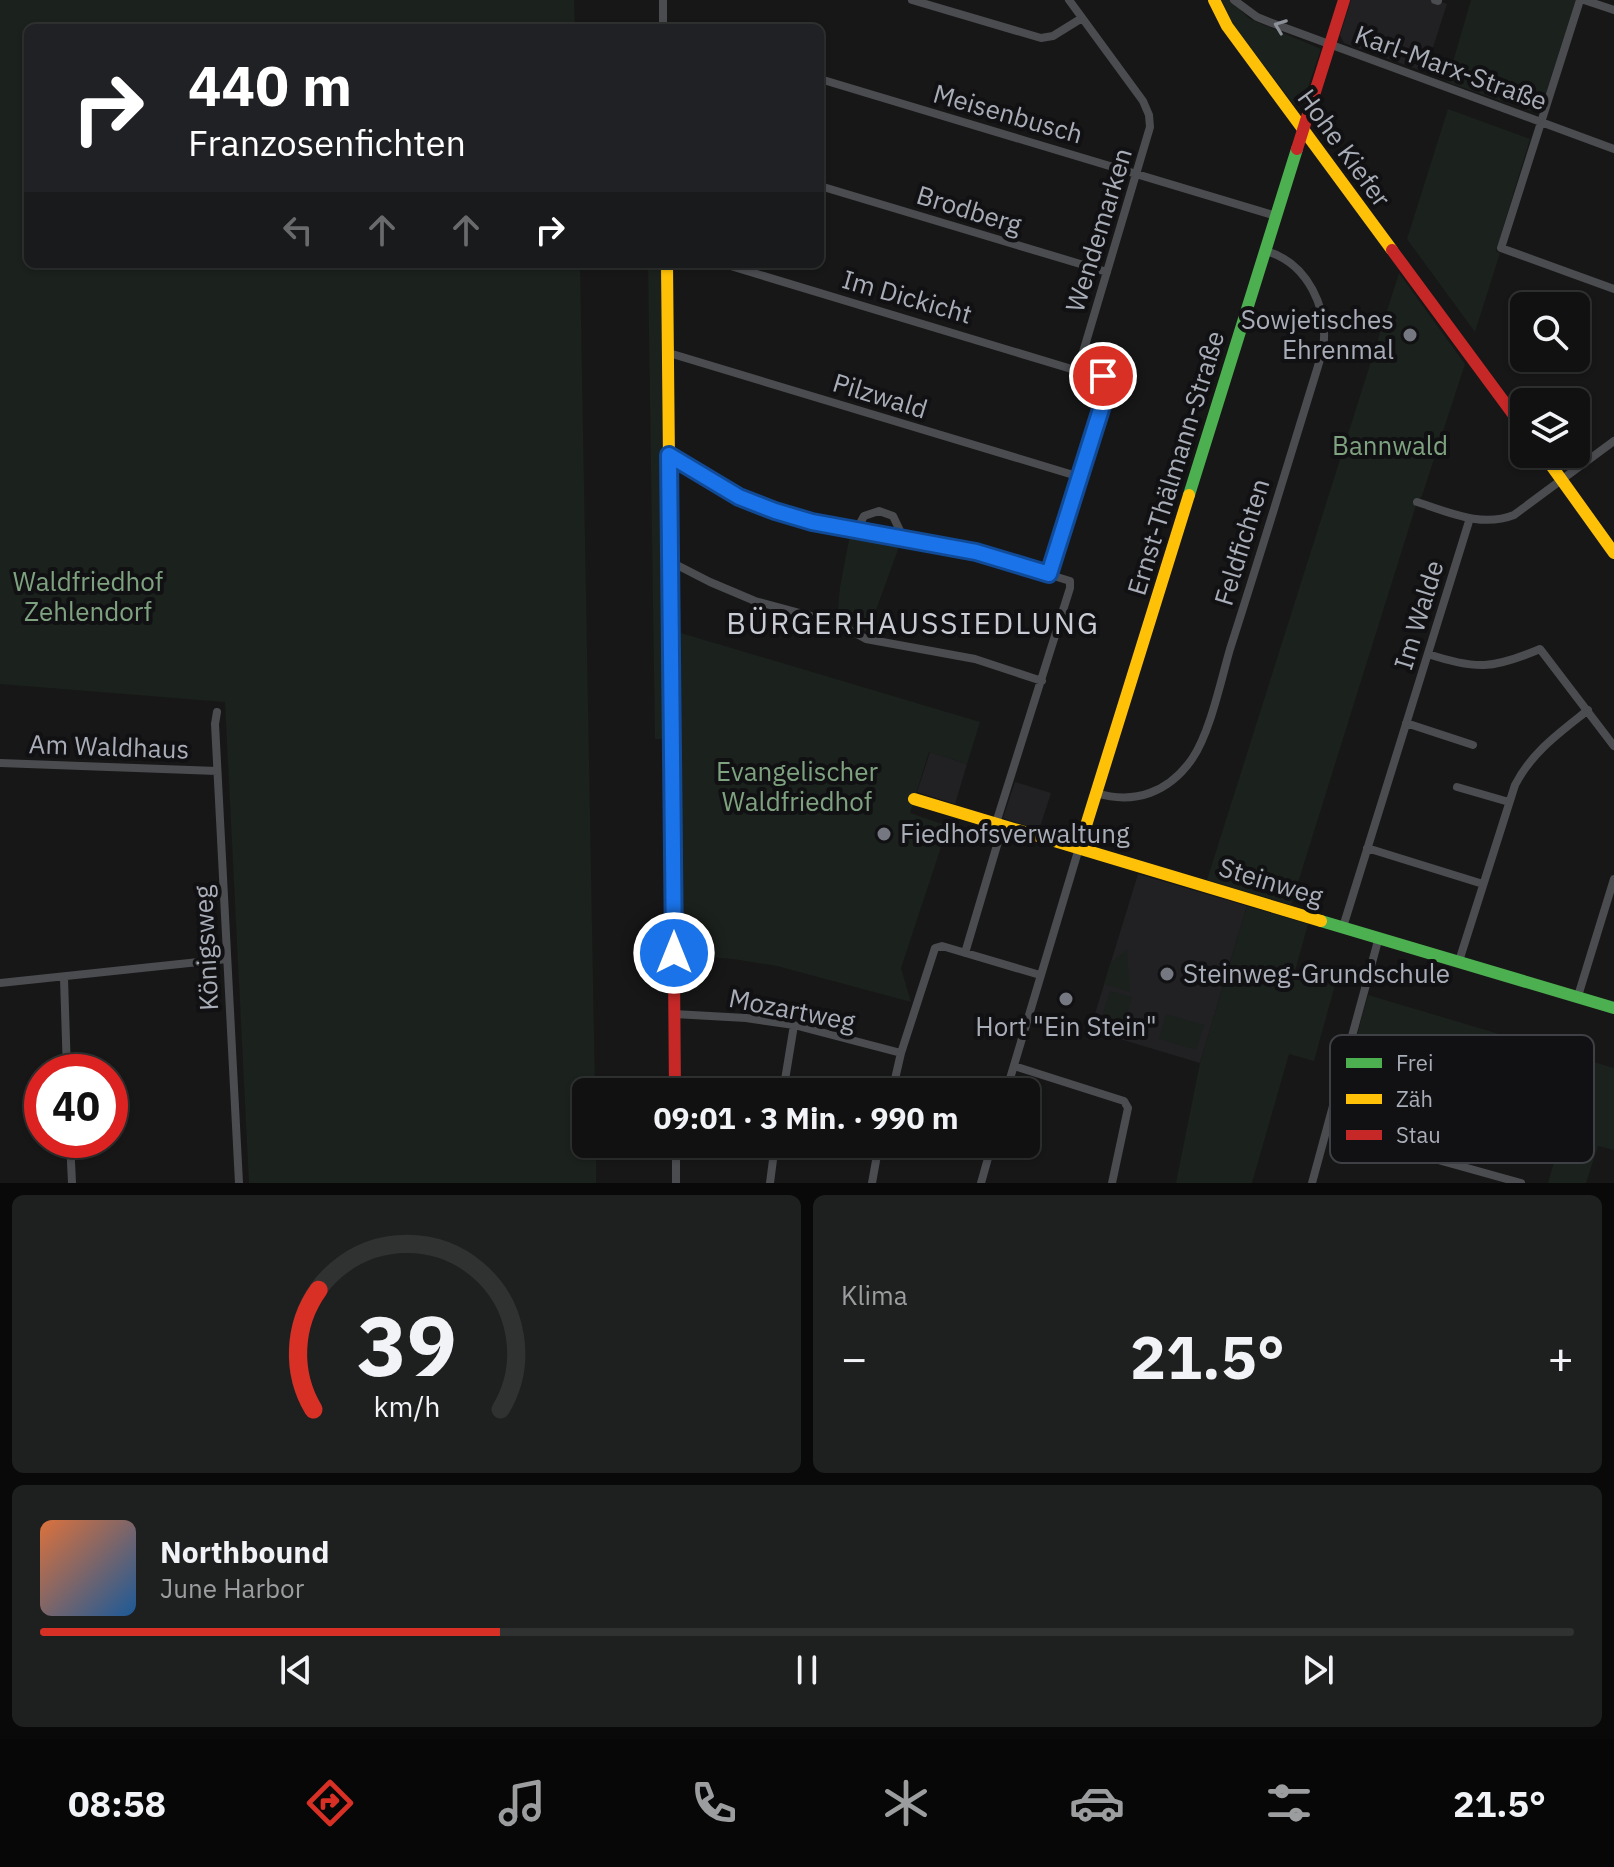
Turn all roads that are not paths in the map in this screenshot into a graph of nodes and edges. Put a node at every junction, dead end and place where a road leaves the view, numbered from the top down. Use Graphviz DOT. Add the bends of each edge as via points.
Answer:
graph roads {
  1 [pos="663,0"];
  2 [pos="912,0"];
  3 [pos="1069,0"];
  4 [pos="1214,0"];
  5 [pos="1234,0"];
  6 [pos="1344,0"];
  7 [pos="1582,0"];
  8 [pos="1614,10"];
  9 [pos="1082,18"];
  10 [pos="663,24"];
  11 [pos="1330,45"];
  12 [pos="824,80"];
  13 [pos="1541,123"];
  14 [pos="1304,128"];
  15 [pos="1614,149"];
  16 [pos="1137,173"];
  17 [pos="824,187"];
  18 [pos="1276,216"];
  19 [pos="1266,251"];
  20 [pos="667,268"];
  21 [pos="737,268"];
  22 [pos="1107,272"];
  23 [pos="1614,289"];
  24 [pos="669,353"];
  25 [pos="1078,369"];
  26 [pos="1510,410"];
  27 [pos="1614,441"];
  28 [pos="669,455"];
  29 [pos="1553,468"];
  30 [pos="1080,477"];
  31 [pos="1562,481"];
  32 [pos="1417,502"];
  33 [pos="1470,518"];
  34 [pos="856,531"];
  35 [pos="903,537"];
  36 [pos="1614,553"];
  37 [pos="671,562"];
  38 [pos="1049,574"];
  39 [pos="1428,654"];
  40 [pos="1042,681"];
  41 [pos="1588,710"];
  42 [pos="217,712"];
  43 [pos="1406,723"];
  44 [pos="1473,745"];
  45 [pos="1614,746"];
  46 [pos="0,763"];
  47 [pos="217,771"];
  48 [pos="1457,787"];
  49 [pos="1096,793"];
  50 [pos="914,799"];
  51 [pos="1509,802"];
  52 [pos="1000,824"];
  53 [pos="1079,848"];
  54 [pos="1367,848"];
  55 [pos="1614,879"];
  56 [pos="1483,884"];
  57 [pos="1343,927"];
  58 [pos="1379,937"];
  59 [pos="965,953"];
  60 [pos="227,959"];
  61 [pos="1459,961"];
  62 [pos="1040,975"];
  63 [pos="64,978"];
  64 [pos="0,983"];
  65 [pos="1578,996"];
  66 [pos="1614,1008"];
  67 [pos="674,1014"];
  68 [pos="794,1025"];
  69 [pos="1352,1035"];
  70 [pos="901,1053"];
  71 [pos="66,1054"];
  72 [pos="1014,1066"];
  73 [pos="675,1078"];
  74 [pos="785,1078"];
  75 [pos="895,1078"];
  76 [pos="1010,1078"];
  77 [pos="1330,1118"];
  78 [pos="1327,1129"];
  79 [pos="1330,1130"];
  80 [pos="71,1158"];
  81 [pos="676,1158"];
  82 [pos="773,1158"];
  83 [pos="876,1158"];
  84 [pos="988,1158"];
  85 [pos="1449,1163"];
  86 [pos="72,1183"];
  87 [pos="239,1183"];
  88 [pos="676,1183"];
  89 [pos="770,1183"];
  90 [pos="872,1183"];
  91 [pos="981,1183"];
  92 [pos="1112,1183"];
  93 [pos="1312,1183"];
  94 [pos="1521,1183"];
  1 -- 10 [label="street"];
  2 -- 9 [label="street" via="1041,38"];
  3 -- 9 [label="street, Wendemarken"];
  4 -- 14 [label="street, Hohe Kiefer" via="1227,26"];
  11 -- 5 [label="street, Karl-Marx-Straße, one-way" via="1257,17"];
  6 -- 11 [label="street, Ernst-Thälmann-Straße"];
  7 -- 8 [label="street"];
  7 -- 13 [label="street"];
  9 -- 16 [label="street, Wendemarken" via="1149,115 1149,135"];
  11 -- 13 [label="street, Karl-Marx-Straße"];
  11 -- 14 [label="street, Ernst-Thälmann-Straße"];
  12 -- 16 [label="street, Meisenbusch"];
  13 -- 15 [label="street, Karl-Marx-Straße"];
  13 -- 23 [label="street" via="1501,248"];
  14 -- 18 [label="street, Ernst-Thälmann-Straße"];
  14 -- 26 [label="street, Hohe Kiefer"];
  16 -- 18 [label="street, Meisenbusch"];
  16 -- 22 [label="street, Wendemarken"];
  17 -- 22 [label="street, Brodberg"];
  18 -- 19 [label="street, Ernst-Thälmann-Straße"];
  19 -- 49 [label="street, Ernst-Thälmann-Straße"];
  19 -- 49 [label="street, Feldfichten" via="1283,258 1308,281 1325,334 1238,625 1200,745 1185,767 1161,789 1141,797"];
  20 -- 24 [label="street"];
  21 -- 25 [label="street, Im Dickicht"];
  22 -- 25 [label="street, Wendemarken"];
  24 -- 28 [label="street"];
  24 -- 30 [label="street, Pilzwald"];
  25 -- 30 [label="street" via="1108,380"];
  27 -- 31 [label="street"];
  28 -- 34 [label="street" via="763,507"];
  28 -- 37 [label="street"];
  29 -- 31 [label="street"];
  30 -- 38 [label="street"];
  31 -- 33 [label="street" via="1504,519"];
  31 -- 36 [label="street"];
  32 -- 33 [label="street"];
  33 -- 39 [label="street, Im Walde"];
  34 -- 35 [label="street"];
  34 -- 35 [label="street" via="864,516 879,511 893,516"];
  35 -- 38 [label="street"];
  37 -- 40 [label="street" via="755,601 837,623 866,639 975,659"];
  37 -- 67 [label="street"];
  38 -- 40 [label="street" via="1071,584"];
  39 -- 41 [label="street" via="1487,666 1540,649"];
  39 -- 43 [label="street, Im Walde"];
  40 -- 52 [label="street"];
  41 -- 45 [label="street"];
  41 -- 51 [label="street" via="1531,758"];
  42 -- 47 [label="street, Königsweg"];
  43 -- 44 [label="street"];
  43 -- 54 [label="street, Im Walde"];
  46 -- 47 [label="street, Am Waldhaus"];
  47 -- 60 [label="street, Königsweg"];
  48 -- 51 [label="street"];
  49 -- 53 [label="street, Ernst-Thälmann-Straße"];
  50 -- 52 [label="street, Steinweg"];
  51 -- 56 [label="street"];
  52 -- 53 [label="street, Steinweg"];
  52 -- 59 [label="street"];
  53 -- 57 [label="street, Steinweg"];
  53 -- 62 [label="street"];
  54 -- 56 [label="street"];
  54 -- 57 [label="street, Im Walde"];
  55 -- 65 [label="street"];
  56 -- 61 [label="street"];
  57 -- 58 [label="street, Steinweg"];
  58 -- 61 [label="street, Steinweg"];
  58 -- 69 [label="street"];
  59 -- 62 [label="street"];
  59 -- 70 [label="street" via="942,946 932,950"];
  60 -- 63 [label="street"];
  60 -- 87 [label="street, Königsweg"];
  61 -- 65 [label="street, Steinweg"];
  62 -- 72 [label="street"];
  63 -- 64 [label="street"];
  63 -- 71 [label="street"];
  65 -- 66 [label="street, Steinweg"];
  67 -- 68 [label="street, Mozartweg"];
  67 -- 73 [label="street"];
  68 -- 70 [label="street, Mozartweg"];
  68 -- 74 [label="street"];
  70 -- 75 [label="street"];
  72 -- 76 [label="street"];
  72 -- 92 [label="street" via="1124,1101 1128,1108"];
  77 -- 78 [label="street"];
  78 -- 79 [label="street"];
  78 -- 93 [label="street"];
  80 -- 86 [label="street"];
  81 -- 88 [label="street"];
  82 -- 89 [label="street"];
  83 -- 90 [label="street"];
  84 -- 91 [label="street"];
  85 -- 94 [label="street"];
}
